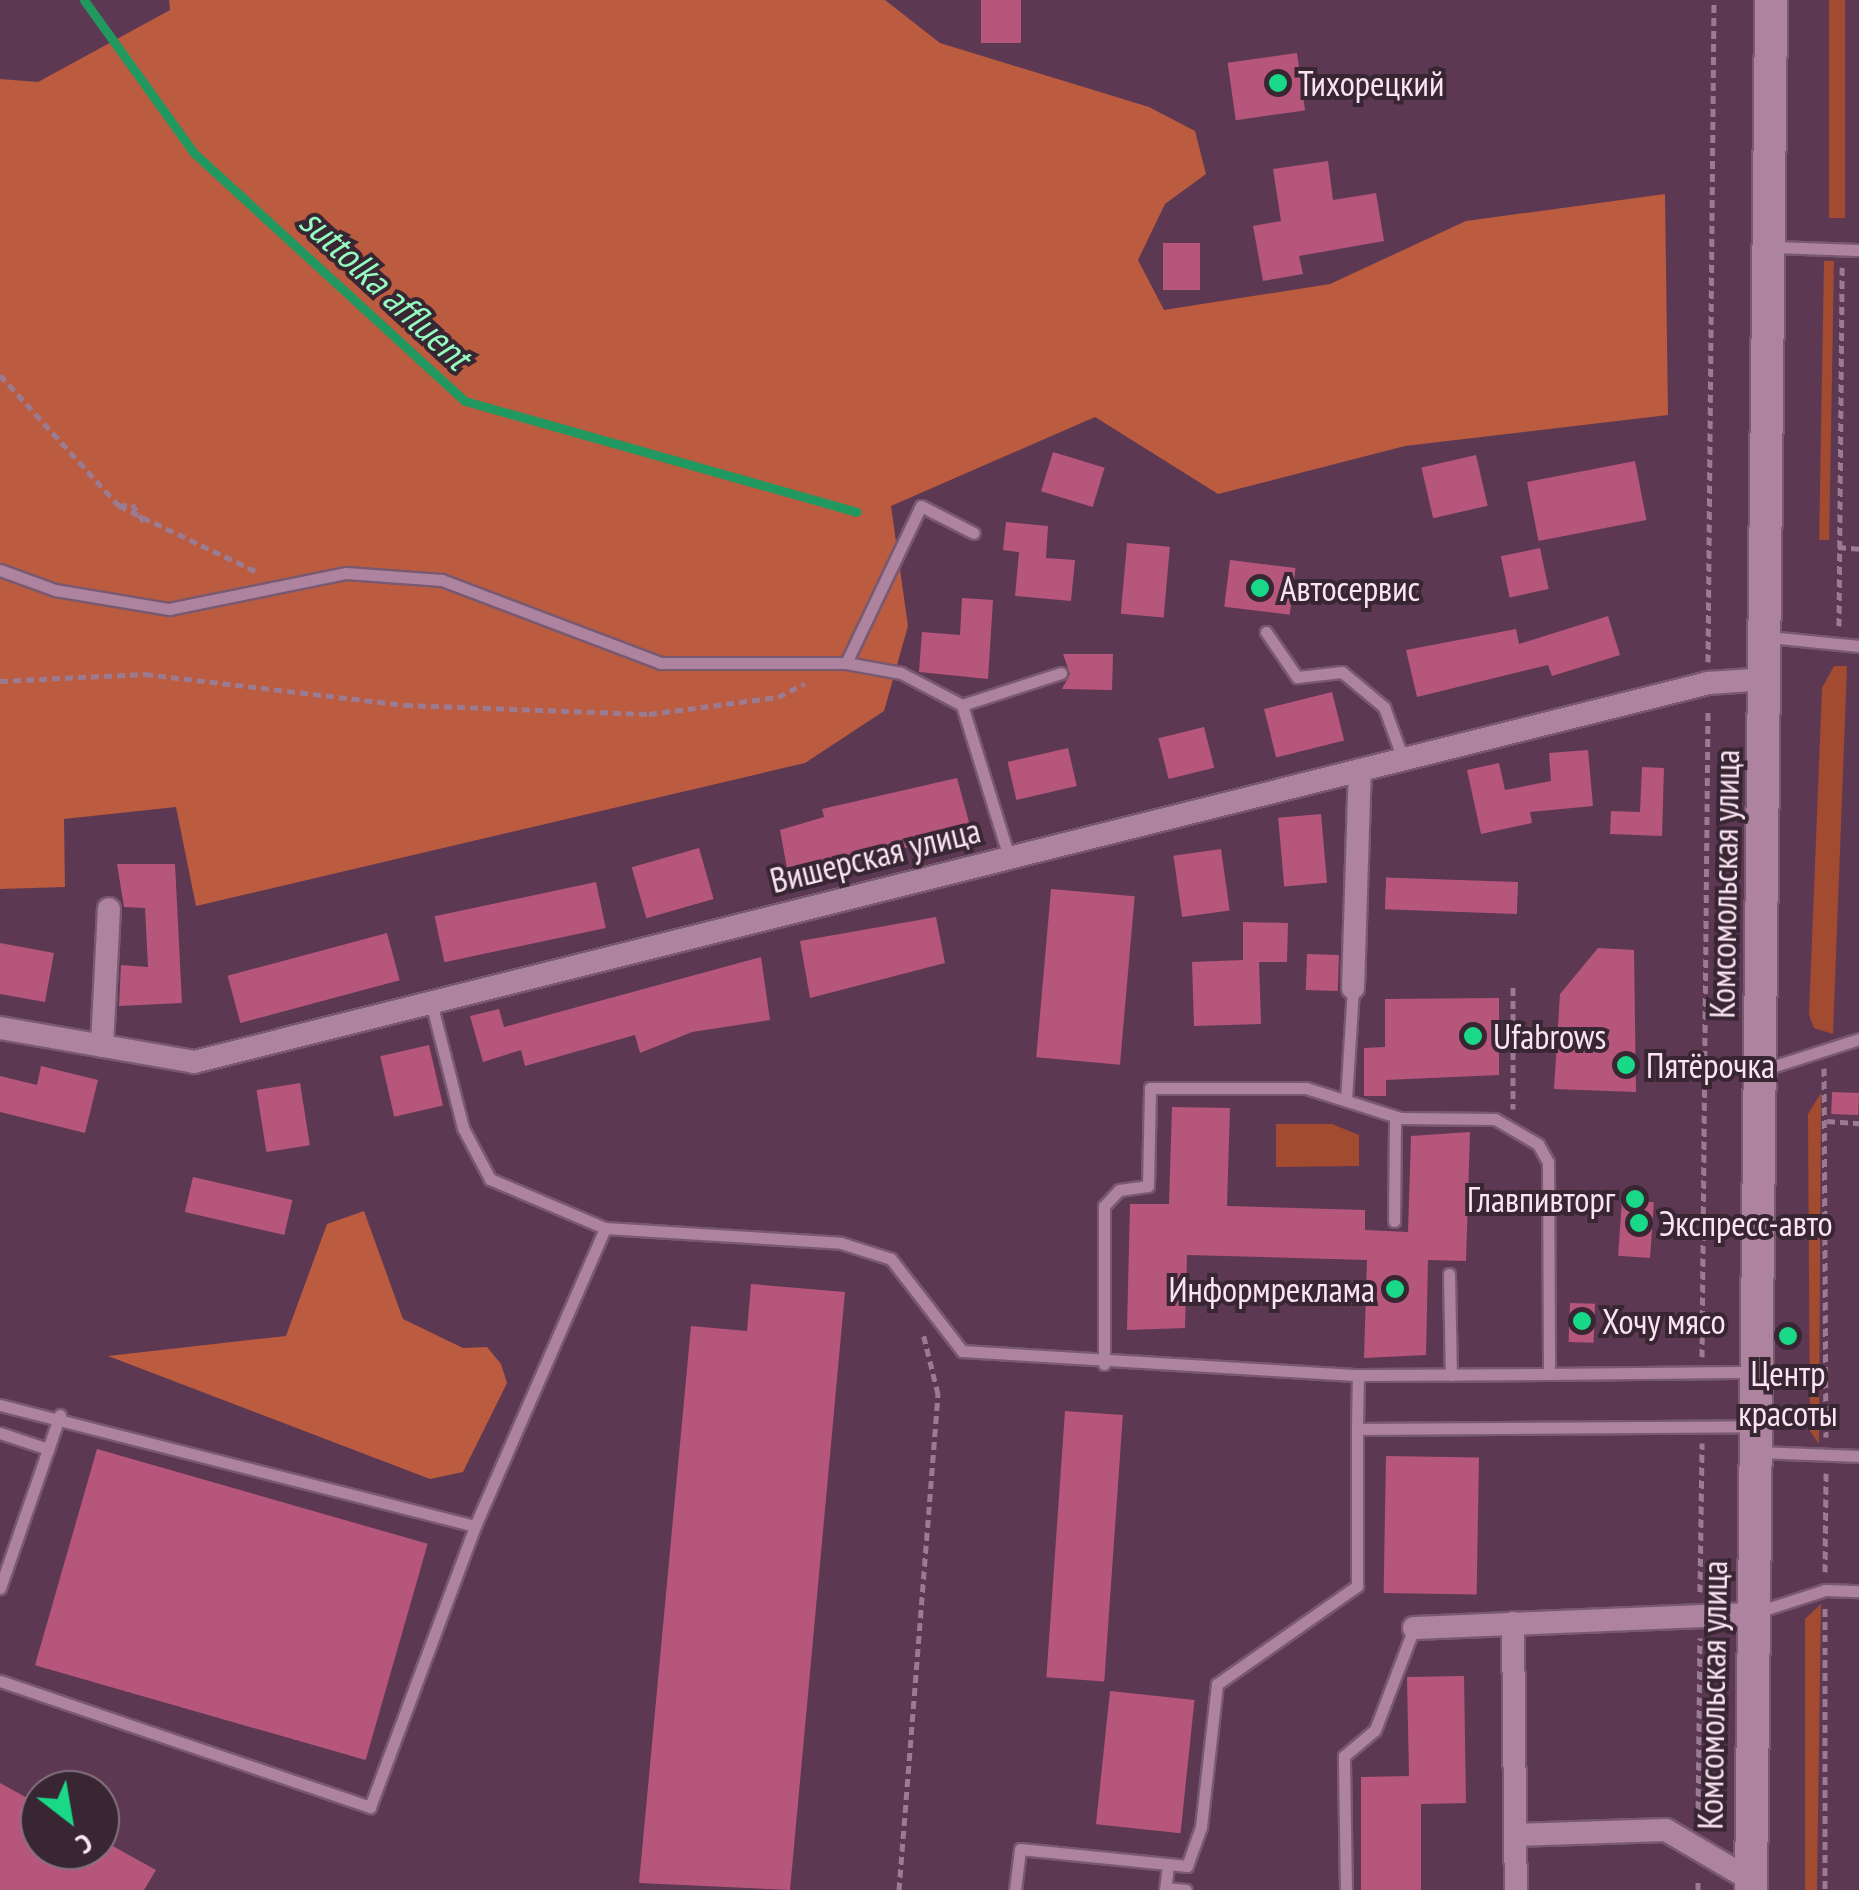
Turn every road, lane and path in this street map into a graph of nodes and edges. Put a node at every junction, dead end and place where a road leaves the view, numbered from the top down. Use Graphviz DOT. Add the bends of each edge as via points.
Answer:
graph roads {
  1 [pos="1714,0"];
  2 [pos="1771,0"];
  3 [pos="1768,247"];
  4 [pos="1842,248"];
  5 [pos="1859,250"];
  6 [pos="0,375"];
  7 [pos="974,533"];
  8 [pos="1838,548"];
  9 [pos="1859,548"];
  10 [pos="0,570"];
  11 [pos="272,572"];
  12 [pos="1266,632"];
  13 [pos="1768,637"];
  14 [pos="1840,644"];
  15 [pos="1859,646"];
  16 [pos="846,663"];
  17 [pos="1061,673"];
  18 [pos="1767,679"];
  19 [pos="0,681"];
  20 [pos="1708,683"];
  21 [pos="962,706"];
  22 [pos="1402,759"];
  23 [pos="1360,770"];
  24 [pos="1009,857"];
  25 [pos="108,909"];
  26 [pos="1513,987"];
  27 [pos="1353,988"];
  28 [pos="432,1006"];
  29 [pos="0,1028"];
  30 [pos="1859,1038"];
  31 [pos="102,1046"];
  32 [pos="1760,1070"];
  33 [pos="1346,1100"];
  34 [pos="1396,1117"];
  35 [pos="1827,1121"];
  36 [pos="1859,1123"];
  37 [pos="1513,1128"];
  38 [pos="1394,1221"];
  39 [pos="605,1228"];
  40 [pos="1449,1274"];
  41 [pos="912,1292"];
  42 [pos="1104,1364"];
  43 [pos="1755,1372"];
  44 [pos="1702,1373"];
  45 [pos="1451,1374"];
  46 [pos="1549,1374"];
  47 [pos="1358,1375"];
  48 [pos="0,1405"];
  49 [pos="60,1415"];
  50 [pos="1702,1425"];
  51 [pos="1358,1429"];
  52 [pos="0,1434"];
  53 [pos="1756,1439"];
  54 [pos="48,1449"];
  55 [pos="1859,1456"];
  56 [pos="475,1526"];
  57 [pos="0,1589"];
  58 [pos="1859,1591"];
  59 [pos="1700,1614"];
  60 [pos="1752,1614"];
  61 [pos="1513,1623"];
  62 [pos="1414,1628"];
  63 [pos="0,1681"];
  64 [pos="1515,1835"];
  65 [pos="1698,1846"];
  66 [pos="1168,1864"];
  67 [pos="1751,1885"];
  68 [pos="1166,1889"];
  69 [pos="899,1890"];
  70 [pos="1015,1890"];
  71 [pos="1186,1890"];
  72 [pos="1346,1890"];
  73 [pos="1516,1890"];
  74 [pos="1698,1890"];
  1 -- 20 [label="path"];
  2 -- 3 [label="main road, Комсомольская улица"];
  3 -- 4 [label="lane"];
  3 -- 13 [label="main road, Комсомольская улица"];
  4 -- 5 [label="lane"];
  4 -- 8 [label="path"];
  6 -- 11 [label="path" via="119,506 146,525"];
  7 -- 16 [label="lane" via="921,506"];
  8 -- 9 [label="path"];
  8 -- 14 [label="path"];
  10 -- 16 [label="lane" via="55,590 169,609 346,573 442,580 660,663"];
  12 -- 22 [label="lane" via="1297,677 1342,672 1384,706"];
  13 -- 14 [label="lane"];
  13 -- 18 [label="main road, Комсомольская улица"];
  14 -- 15 [label="lane"];
  16 -- 19 [label="path" via="778,697 649,714 405,706 145,674"];
  16 -- 21 [label="lane" via="901,673"];
  17 -- 21 [label="lane"];
  18 -- 20 [label="street, Вишерская улица"];
  18 -- 32 [label="main road, Комсомольская улица"];
  20 -- 22 [label="street, Вишерская улица"];
  20 -- 44 [label="path"];
  21 -- 24 [label="lane"];
  22 -- 23 [label="street, Вишерская улица"];
  23 -- 24 [label="street, Вишерская улица"];
  23 -- 27 [label="street"];
  24 -- 28 [label="street, Вишерская улица"];
  25 -- 31 [label="street"];
  26 -- 37 [label="path"];
  27 -- 33 [label="lane"];
  28 -- 31 [label="street, Вишерская улица" via="194,1062"];
  28 -- 39 [label="lane" via="463,1128 490,1179"];
  29 -- 31 [label="street, Вишерская улица"];
  30 -- 32 [label="lane"];
  32 -- 43 [label="main road, Комсомольская улица"];
  33 -- 34 [label="lane"];
  33 -- 42 [label="lane" via="1313,1088 1150,1088 1148,1186 1120,1190 1104,1206"];
  34 -- 37 [label="lane" via="1488,1118"];
  34 -- 38 [label="lane"];
  35 -- 36 [label="path"];
  37 -- 46 [label="lane" via="1548,1162"];
  39 -- 41 [label="lane" via="841,1242 891,1260"];
  39 -- 56 [label="lane"];
  40 -- 45 [label="lane"];
  41 -- 42 [label="lane" via="962,1351"];
  41 -- 69 [label="path" via="938,1394"];
  42 -- 47 [label="lane"];
  43 -- 44 [label="lane"];
  43 -- 53 [label="main road, Комсомольская улица"];
  44 -- 46 [label="lane"];
  45 -- 46 [label="lane"];
  45 -- 47 [label="lane"];
  47 -- 51 [label="lane"];
  48 -- 49 [label="lane"];
  49 -- 54 [label="lane"];
  49 -- 56 [label="lane" via="280,1483"];
  50 -- 51 [label="lane"];
  50 -- 53 [label="lane"];
  50 -- 59 [label="path"];
  51 -- 66 [label="lane" via="1356,1586 1217,1684 1201,1827 1187,1866"];
  52 -- 54 [label="lane"];
  53 -- 55 [label="lane"];
  53 -- 60 [label="main road, Комсомольская улица"];
  54 -- 57 [label="lane"];
  56 -- 63 [label="lane" via="370,1807"];
  58 -- 60 [label="lane" via="1825,1590"];
  59 -- 60 [label="street"];
  59 -- 61 [label="street"];
  59 -- 65 [label="path"];
  60 -- 67 [label="main road, Комсомольская улица"];
  61 -- 62 [label="street"];
  61 -- 64 [label="street"];
  62 -- 72 [label="lane" via="1375,1730 1344,1756"];
  64 -- 65 [label="street" via="1638,1826"];
  64 -- 73 [label="street"];
  65 -- 67 [label="street"];
  65 -- 74 [label="path"];
  66 -- 68 [label="lane"];
  66 -- 70 [label="lane" via="1020,1849"];
  68 -- 71 [label="lane"];
}
